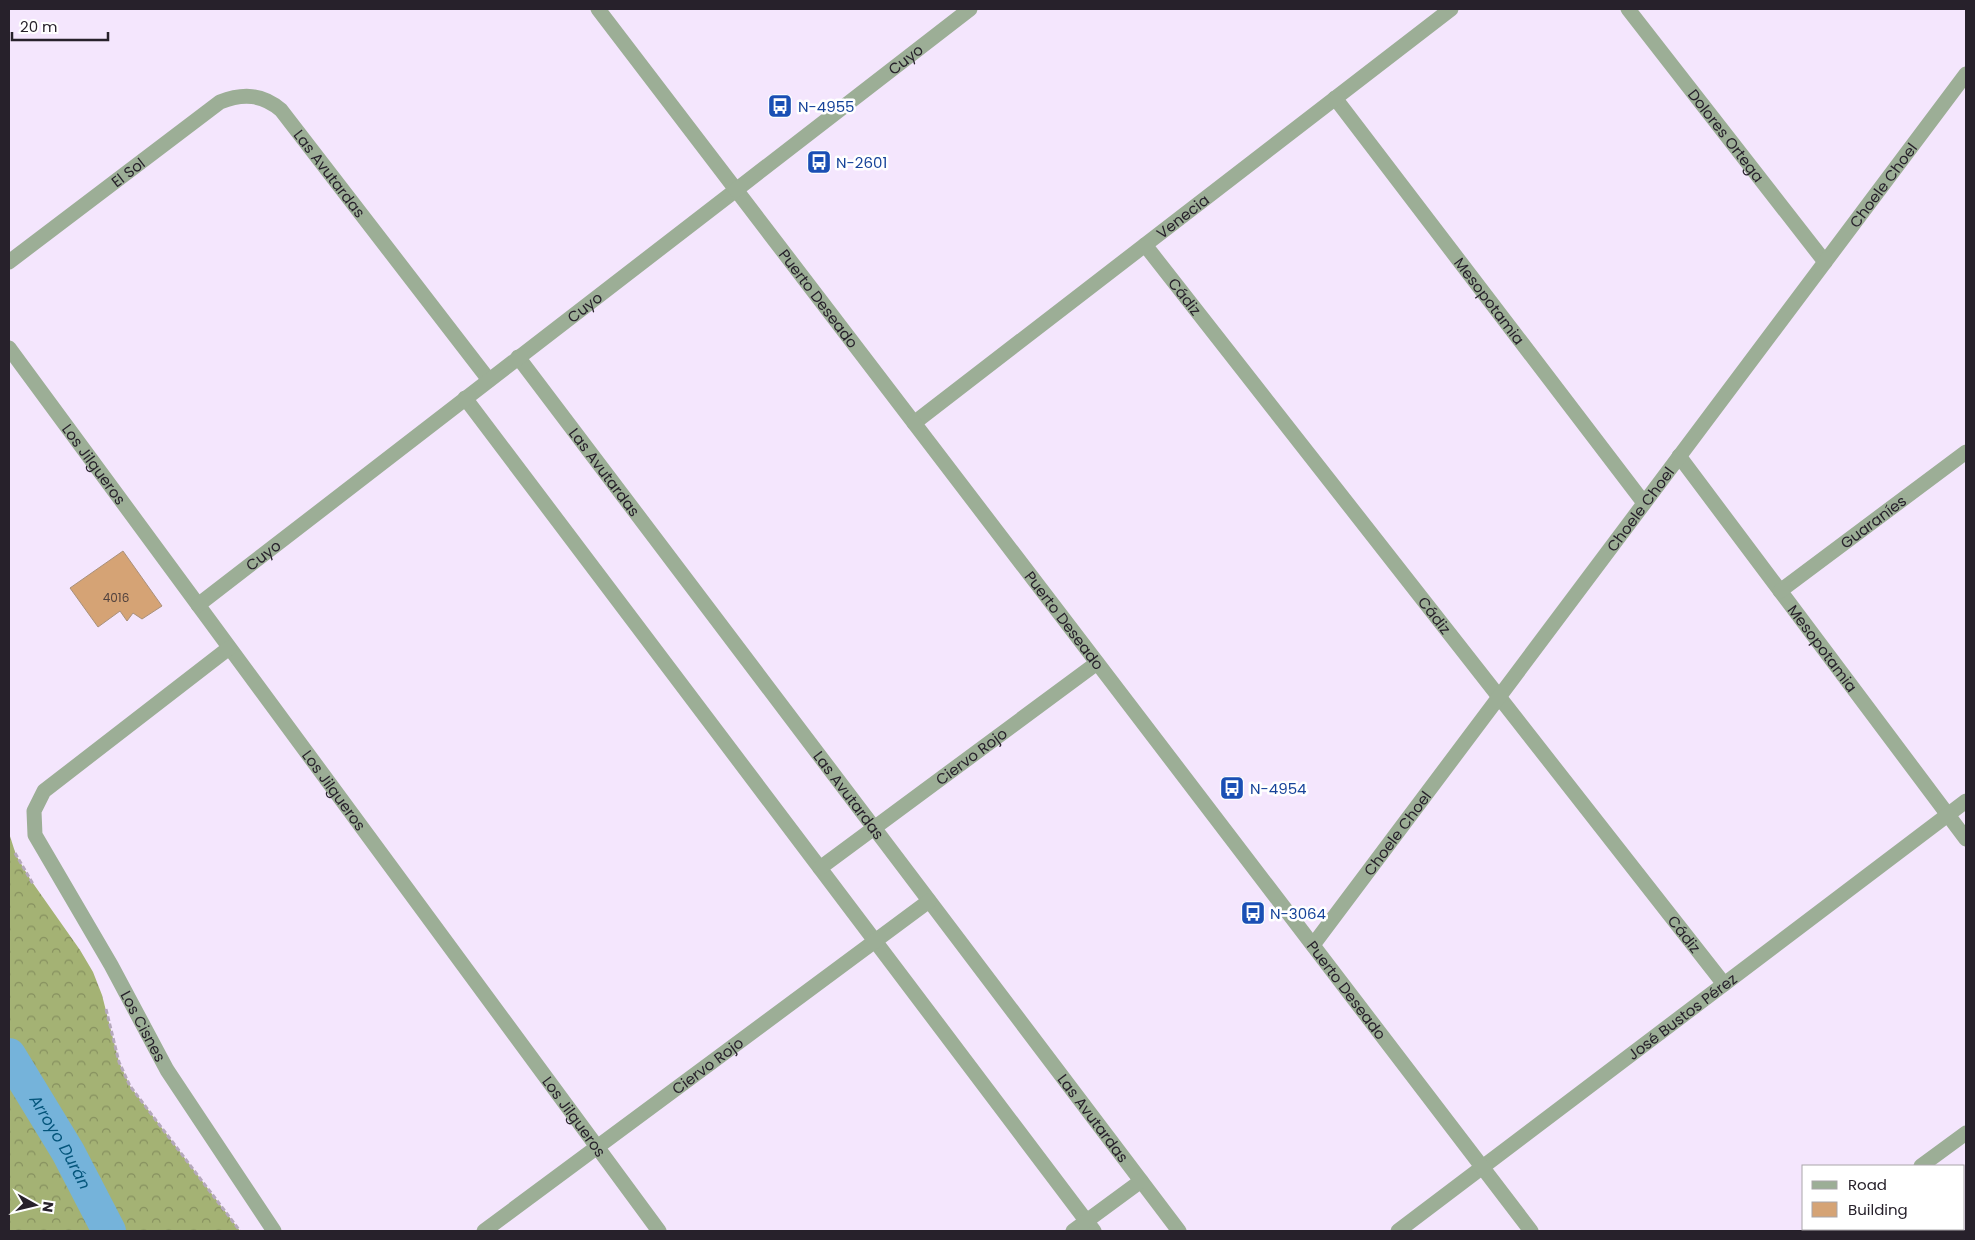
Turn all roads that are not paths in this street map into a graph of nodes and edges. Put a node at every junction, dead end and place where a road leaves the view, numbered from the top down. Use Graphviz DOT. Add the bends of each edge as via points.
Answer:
graph roads {
  1 [pos="598,9"];
  2 [pos="970,9"];
  3 [pos="1451,9"];
  4 [pos="1628,9"];
  5 [pos="1966,74"];
  6 [pos="253,96"];
  7 [pos="1335,98"];
  8 [pos="736,190"];
  9 [pos="1145,245"];
  10 [pos="9,262"];
  11 [pos="1825,262"];
  12 [pos="9,348"];
  13 [pos="518,358"];
  14 [pos="489,380"];
  15 [pos="465,398"];
  16 [pos="914,423"];
  17 [pos="1966,452"];
  18 [pos="1679,456"];
  19 [pos="1644,503"];
  20 [pos="1780,591"];
  21 [pos="198,605"];
  22 [pos="229,648"];
  23 [pos="1097,663"];
  24 [pos="1498,697"];
  25 [pos="1966,800"];
  26 [pos="1948,814"];
  27 [pos="874,828"];
  28 [pos="1966,839"];
  29 [pos="820,868"];
  30 [pos="929,902"];
  31 [pos="875,941"];
  32 [pos="1313,945"];
  33 [pos="1724,984"];
  34 [pos="1966,1133"];
  35 [pos="597,1148"];
  36 [pos="1923,1165"];
  37 [pos="1482,1167"];
  38 [pos="1141,1181"];
  39 [pos="1090,1226"];
  40 [pos="274,1231"];
  41 [pos="484,1231"];
  42 [pos="659,1231"];
  43 [pos="1073,1231"];
  44 [pos="1179,1231"];
  45 [pos="1398,1231"];
  46 [pos="1531,1231"];
  1 -- 8 [label="street, Puerto Deseado"];
  2 -- 8 [label="street, Cuyo"];
  3 -- 7 [label="street, Venecia"];
  4 -- 11 [label="street, Dolores Ortega"];
  5 -- 11 [label="street, Choele Choel"];
  6 -- 10 [label="street, El Sol" via="220,102"];
  6 -- 14 [label="street, Las Avutardas" via="281,110"];
  7 -- 9 [label="street, Venecia"];
  7 -- 19 [label="street, Mesopotamia"];
  8 -- 13 [label="street, Cuyo"];
  8 -- 16 [label="street, Puerto Deseado"];
  9 -- 16 [label="street, Venecia"];
  9 -- 24 [label="street, Cádiz"];
  11 -- 18 [label="street, Choele Choel"];
  12 -- 21 [label="street, Los Jilgueros"];
  13 -- 14 [label="street, Cuyo"];
  13 -- 27 [label="street, Las Avutardas"];
  14 -- 15 [label="street, Cuyo"];
  15 -- 21 [label="street, Cuyo"];
  15 -- 29 [label="street"];
  16 -- 23 [label="street, Puerto Deseado"];
  17 -- 20 [label="street, Guaraníes"];
  18 -- 19 [label="street, Choele Choel"];
  18 -- 20 [label="street, Mesopotamia"];
  19 -- 24 [label="street, Choele Choel"];
  20 -- 26 [label="street, Mesopotamia"];
  21 -- 22 [label="street, Los Jilgueros"];
  22 -- 35 [label="street, Los Jilgueros"];
  22 -- 40 [label="street, Los Cisnes" via="52,784 38,800 34,811 35,834 111,965 162,1063"];
  23 -- 27 [label="street, Ciervo Rojo"];
  23 -- 32 [label="street, Puerto Deseado"];
  24 -- 32 [label="street, Choele Choel"];
  24 -- 33 [label="street, Cádiz"];
  25 -- 26 [label="street, José Bustos Pérez"];
  26 -- 28 [label="street, Mesopotamia"];
  26 -- 33 [label="street, José Bustos Pérez"];
  27 -- 29 [label="street, Ciervo Rojo"];
  27 -- 30 [label="street, Las Avutardas"];
  29 -- 31 [label="street"];
  30 -- 31 [label="street, Ciervo Rojo"];
  30 -- 38 [label="street, Las Avutardas"];
  31 -- 35 [label="street, Ciervo Rojo"];
  31 -- 39 [label="street"];
  32 -- 37 [label="street, Puerto Deseado"];
  33 -- 37 [label="street, José Bustos Pérez"];
  34 -- 36 [label="street"];
  35 -- 41 [label="street, Ciervo Rojo"];
  35 -- 42 [label="street, Los Jilgueros"];
  37 -- 45 [label="street, José Bustos Pérez"];
  37 -- 46 [label="street, Puerto Deseado"];
  38 -- 39 [label="street"];
  38 -- 44 [label="street, Las Avutardas"];
  39 -- 43 [label="street"];
}
